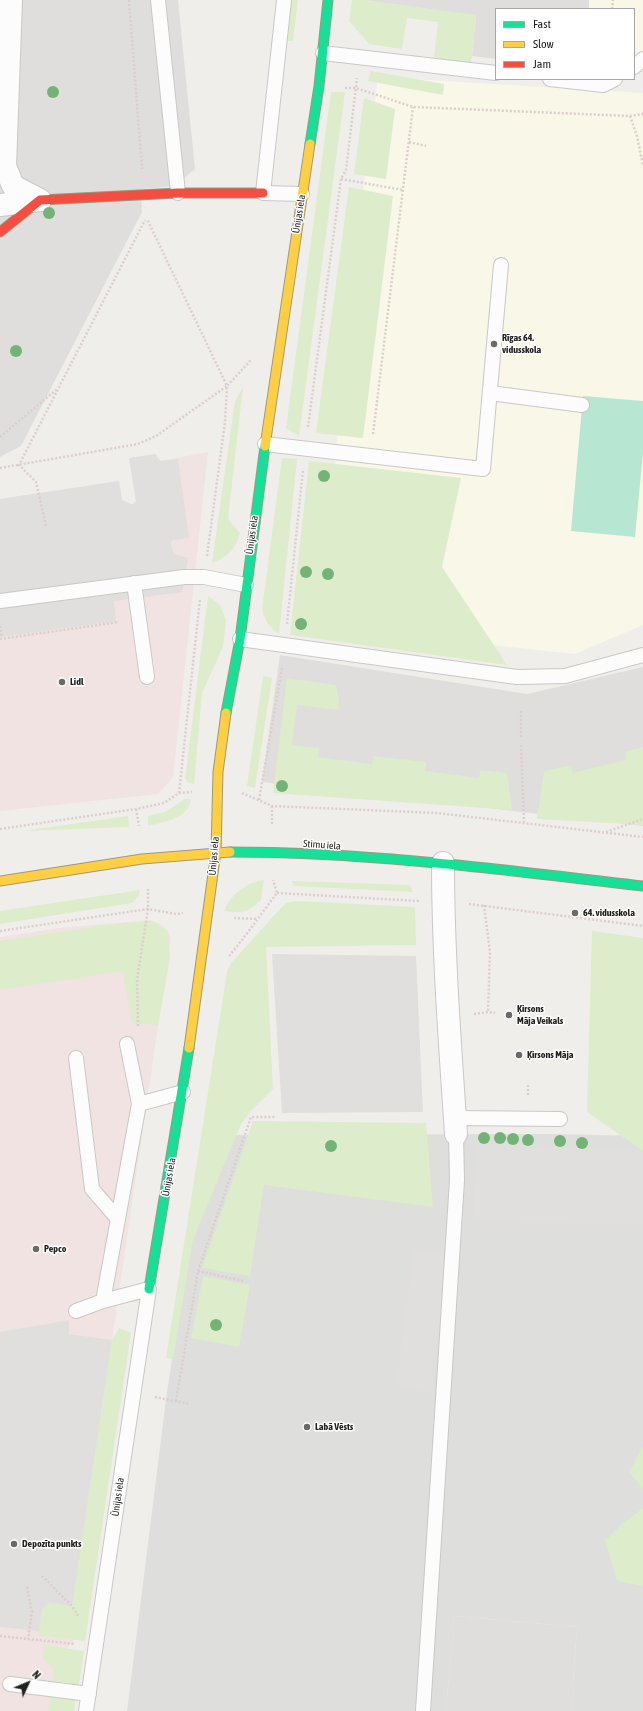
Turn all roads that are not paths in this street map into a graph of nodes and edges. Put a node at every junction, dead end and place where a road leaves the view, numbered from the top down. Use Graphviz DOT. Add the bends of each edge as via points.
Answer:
graph roads {
  1 [pos="11,0"];
  2 [pos="158,0"];
  3 [pos="284,0"];
  4 [pos="328,0"];
  5 [pos="323,53"];
  6 [pos="643,59"];
  7 [pos="635,65"];
  8 [pos="495,73"];
  9 [pos="559,80"];
  10 [pos="613,80"];
  11 [pos="178,193"];
  12 [pos="263,193"];
  13 [pos="302,194"];
  14 [pos="40,200"];
  15 [pos="0,205"];
  16 [pos="0,232"];
  17 [pos="501,265"];
  18 [pos="490,393"];
  19 [pos="582,405"];
  20 [pos="265,444"];
  21 [pos="134,583"];
  22 [pos="246,585"];
  23 [pos="0,601"];
  24 [pos="240,639"];
  25 [pos="643,655"];
  26 [pos="147,677"];
  27 [pos="216,852"];
  28 [pos="443,863"];
  29 [pos="0,881"];
  30 [pos="643,886"];
  31 [pos="127,1044"];
  32 [pos="76,1058"];
  33 [pos="183,1092"];
  34 [pos="139,1104"];
  35 [pos="560,1119"];
  36 [pos="455,1126"];
  37 [pos="118,1219"];
  38 [pos="149,1289"];
  39 [pos="103,1301"];
  40 [pos="76,1311"];
  41 [pos="10,1684"];
  42 [pos="89,1694"];
  43 [pos="86,1711"];
  44 [pos="423,1711"];
  1 -- 14 [label="street" via="5,166 13,186"];
  2 -- 11 [label="lane"];
  3 -- 12 [label="lane"];
  4 -- 5 [label="street, Ūnijas iela"];
  5 -- 8 [label="lane"];
  5 -- 13 [label="street, Ūnijas iela"];
  6 -- 7 [label="lane"];
  9 -- 10 [label="lane" via="603,85"];
  11 -- 12 [label="street"];
  11 -- 14 [label="street"];
  12 -- 13 [label="lane"];
  13 -- 20 [label="street, Ūnijas iela"];
  14 -- 15 [label="street"];
  14 -- 16 [label="street"];
  17 -- 18 [label="lane"];
  18 -- 19 [label="lane"];
  18 -- 20 [label="lane" via="483,469"];
  20 -- 22 [label="street, Ūnijas iela"];
  21 -- 22 [label="lane" via="204,577"];
  21 -- 23 [label="lane"];
  21 -- 26 [label="lane"];
  22 -- 24 [label="street, Ūnijas iela"];
  24 -- 25 [label="lane" via="517,677 565,676"];
  24 -- 27 [label="street, Ūnijas iela" via="218,772"];
  27 -- 28 [label="street, Stirnu iela" via="271,852"];
  27 -- 29 [label="street, Stirnu iela" via="142,859"];
  27 -- 33 [label="street, Ūnijas iela"];
  28 -- 30 [label="street, Stirnu iela"];
  28 -- 36 [label="street" via="444,944"];
  31 -- 34 [label="lane"];
  32 -- 37 [label="lane" via="92,1189"];
  33 -- 34 [label="lane"];
  33 -- 38 [label="street, Ūnijas iela"];
  34 -- 37 [label="lane"];
  35 -- 36 [label="lane"];
  36 -- 44 [label="lane" via="457,1180"];
  37 -- 39 [label="lane"];
  38 -- 39 [label="lane"];
  38 -- 42 [label="lane, Ūnijas iela"];
  39 -- 40 [label="lane"];
  41 -- 42 [label="lane"];
  42 -- 43 [label="lane, Ūnijas iela"];
}
